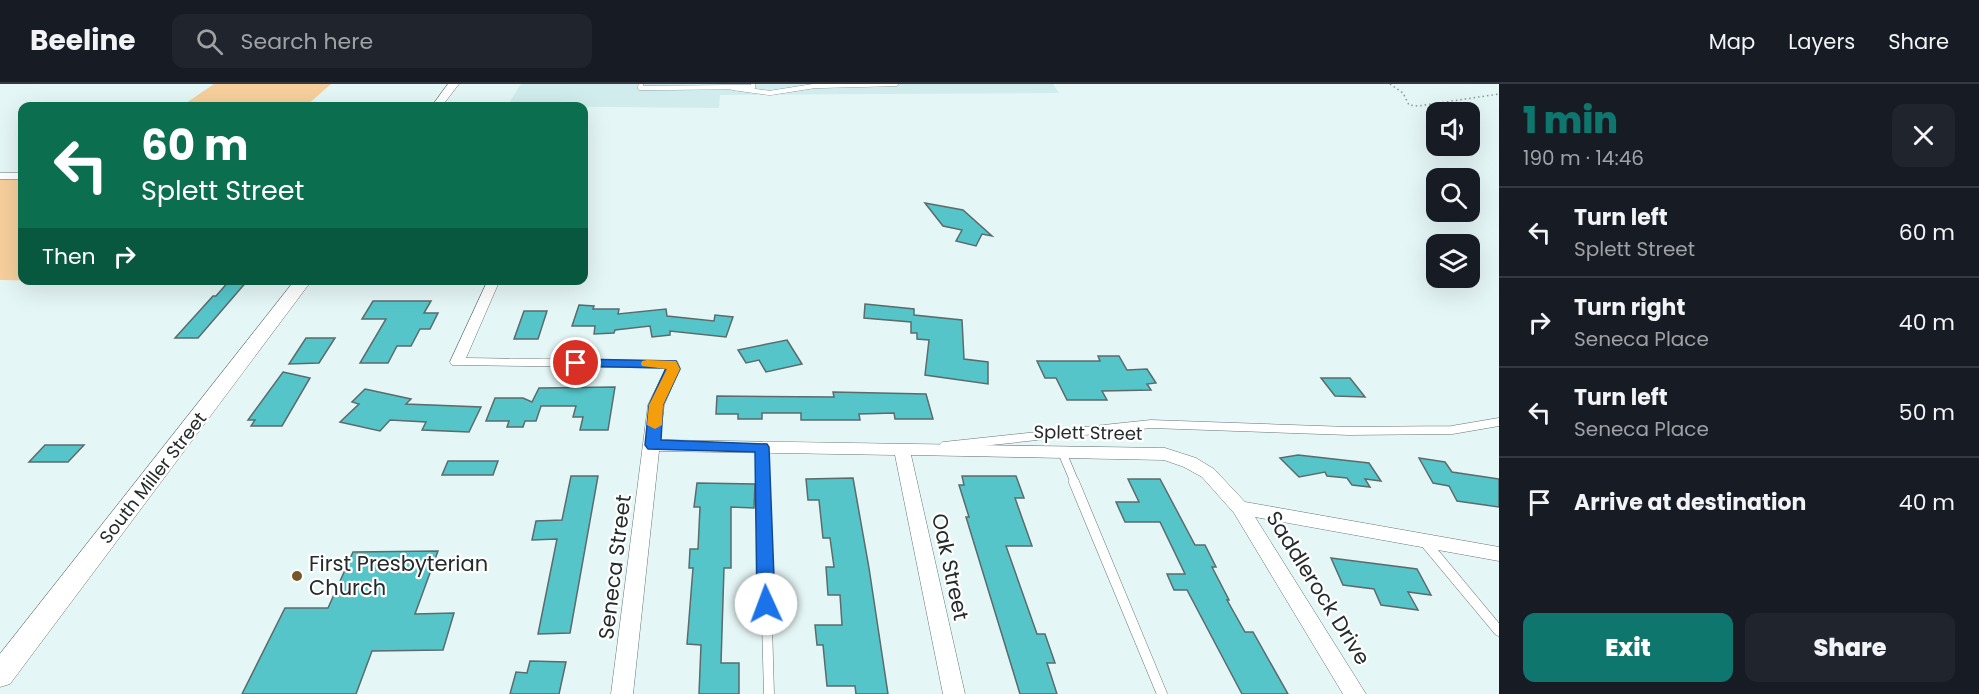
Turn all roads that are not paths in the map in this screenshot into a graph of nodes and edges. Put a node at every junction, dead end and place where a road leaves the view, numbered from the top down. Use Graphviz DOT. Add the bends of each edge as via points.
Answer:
graph roads {
  1 [pos="454,84"];
  2 [pos="641,84"];
  3 [pos="753,84"];
  4 [pos="896,84"];
  5 [pos="814,85"];
  6 [pos="733,87"];
  7 [pos="440,102"];
  8 [pos="0,176"];
  9 [pos="18,176"];
  10 [pos="300,285"];
  11 [pos="492,285"];
  12 [pos="1499,422"];
  13 [pos="653,445"];
  14 [pos="762,447"];
  15 [pos="902,450"];
  16 [pos="1062,452"];
  17 [pos="1240,508"];
  18 [pos="1423,539"];
  19 [pos="1499,554"];
  20 [pos="1499,631"];
  21 [pos="0,675"];
  22 [pos="622,694"];
  23 [pos="769,694"];
  24 [pos="954,694"];
  25 [pos="1162,694"];
  26 [pos="1355,694"];
  1 -- 7 [label="street"];
  2 -- 6 [label="lane" via="639,88"];
  3 -- 6 [label="lane"];
  4 -- 5 [label="lane"];
  5 -- 6 [label="lane" via="770,93"];
  8 -- 9 [label="street"];
  10 -- 21 [label="street, South Miller Street"];
  11 -- 13 [label="street, Seneca Street" via="457,362 672,364 656,405"];
  12 -- 15 [label="lane" via="1452,430 1349,431 1151,424"];
  13 -- 14 [label="street, Splett Street"];
  13 -- 22 [label="street, Seneca Street"];
  14 -- 15 [label="street, Splett Street"];
  14 -- 23 [label="lane"];
  15 -- 16 [label="street, Splett Street"];
  15 -- 24 [label="street, Oak Street"];
  16 -- 17 [label="street, Splett Street" via="1165,454 1186,460 1204,469"];
  16 -- 25 [label="lane"];
  17 -- 18 [label="street"];
  17 -- 26 [label="street, Saddlerock Drive"];
  18 -- 19 [label="street"];
  18 -- 20 [label="lane"];
}
